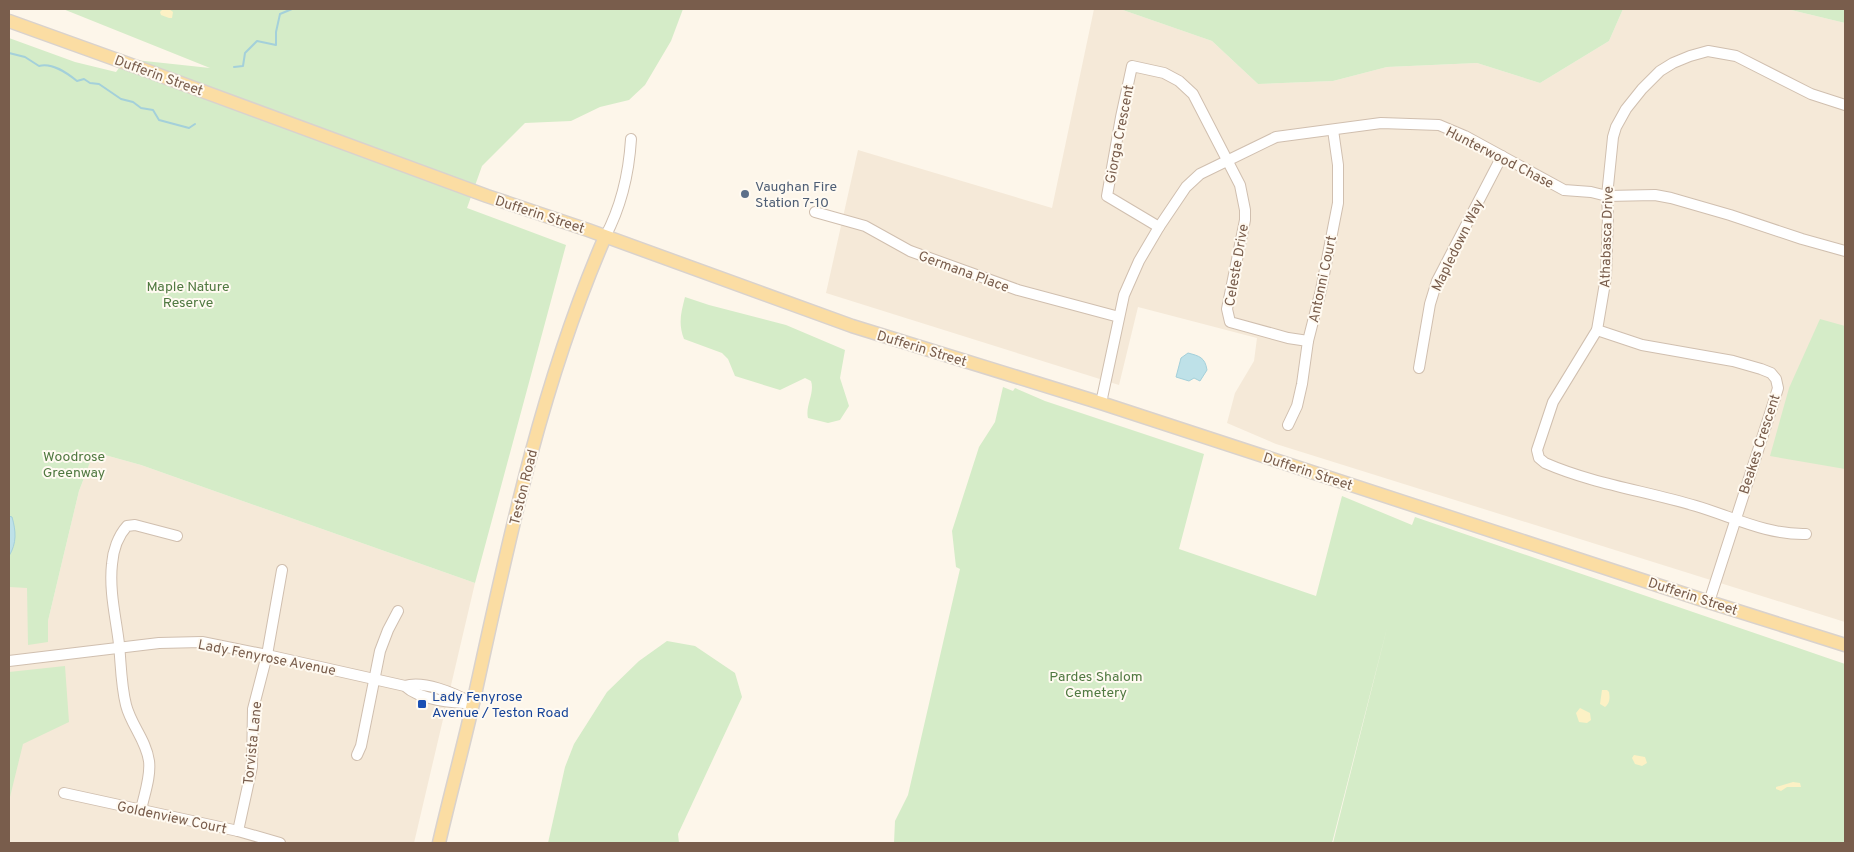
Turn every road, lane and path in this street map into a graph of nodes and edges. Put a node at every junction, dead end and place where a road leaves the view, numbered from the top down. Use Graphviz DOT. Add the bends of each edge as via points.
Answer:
graph roads {
  1 [pos="9,21"];
  2 [pos="1845,105"];
  3 [pos="1334,130"];
  4 [pos="631,138"];
  5 [pos="1502,156"];
  6 [pos="1228,161"];
  7 [pos="1607,196"];
  8 [pos="815,212"];
  9 [pos="1159,227"];
  10 [pos="605,237"];
  11 [pos="1845,251"];
  12 [pos="1119,317"];
  13 [pos="1597,330"];
  14 [pos="1308,341"];
  15 [pos="1419,368"];
  16 [pos="1101,404"];
  17 [pos="1288,425"];
  18 [pos="1735,519"];
  19 [pos="1806,534"];
  20 [pos="177,536"];
  21 [pos="282,570"];
  22 [pos="1709,602"];
  23 [pos="398,611"];
  24 [pos="1845,645"];
  25 [pos="119,647"];
  26 [pos="267,655"];
  27 [pos="9,661"];
  28 [pos="375,680"];
  29 [pos="473,703"];
  30 [pos="358,755"];
  31 [pos="64,792"];
  32 [pos="141,810"];
  33 [pos="238,831"];
  34 [pos="280,843"];
  35 [pos="439,843"];
  1 -- 10 [label="main road, Dufferin Street"];
  2 -- 7 [label="street, Athabasca Drive" via="1811,94 1736,56 1708,51 1690,56 1660,71 1626,109 1613,137"];
  3 -- 5 [label="street, Hunterwood Chase" via="1381,123 1439,126"];
  3 -- 6 [label="street, Hunterwood Chase" via="1276,138"];
  3 -- 14 [label="street, Antonni Court" via="1338,203"];
  4 -- 10 [label="street, Teston Road" via="620,200"];
  5 -- 7 [label="street, Hunterwood Chase" via="1564,190"];
  5 -- 15 [label="street, Mapledown Way" via="1437,280"];
  6 -- 9 [label="street, Hunterwood Chase" via="1200,174 1186,188"];
  6 -- 9 [label="street, Giorga Crescent" via="1193,94 1164,73 1132,66 1107,196"];
  6 -- 14 [label="street, Celeste Drive" via="1240,185 1245,210 1228,309 1230,322"];
  7 -- 11 [label="street, Hunterwood Chase" via="1656,195 1671,198"];
  7 -- 13 [label="street, Athabasca Drive" via="1606,277"];
  8 -- 12 [label="street, Germana Place" via="865,226 910,251 1018,290"];
  9 -- 12 [label="street, Hunterwood Chase" via="1124,294"];
  10 -- 16 [label="main road, Dufferin Street" via="852,326"];
  10 -- 29 [label="main road, Teston Road" via="541,416"];
  12 -- 16 [label="street, Hunterwood Chase"];
  13 -- 18 [label="street, Beakes Crescent" via="1642,345 1733,361 1771,373 1776,379 1778,388"];
  13 -- 18 [label="street, Athabasca Drive" via="1553,402 1537,450 1539,458 1554,467 1597,481 1672,499"];
  14 -- 17 [label="street, Antonni Court" via="1297,406"];
  16 -- 22 [label="main road, Dufferin Street"];
  18 -- 19 [label="street" via="1788,534"];
  18 -- 22 [label="street, Beakes Crescent"];
  20 -- 25 [label="street" via="135,525 127,526 121,533 112,564"];
  21 -- 26 [label="street, Torvista Lane"];
  22 -- 24 [label="main road, Dufferin Street"];
  23 -- 28 [label="street" via="383,641"];
  25 -- 26 [label="street, Lady Fenyrose Avenue" via="192,642"];
  25 -- 27 [label="street, Lady Fenyrose Avenue"];
  25 -- 32 [label="street" via="126,706 142,738 149,764"];
  26 -- 28 [label="street, Lady Fenyrose Avenue"];
  26 -- 33 [label="street, Torvista Lane" via="253,709 252,767"];
  28 -- 29 [label="street, Lady Fenyrose Avenue" via="405,686 420,695"];
  28 -- 30 [label="street"];
  29 -- 35 [label="main road, Teston Road"];
  31 -- 32 [label="street, Goldenview Court"];
  32 -- 33 [label="street, Goldenview Court"];
  33 -- 34 [label="street, Goldenview Court"];
}
